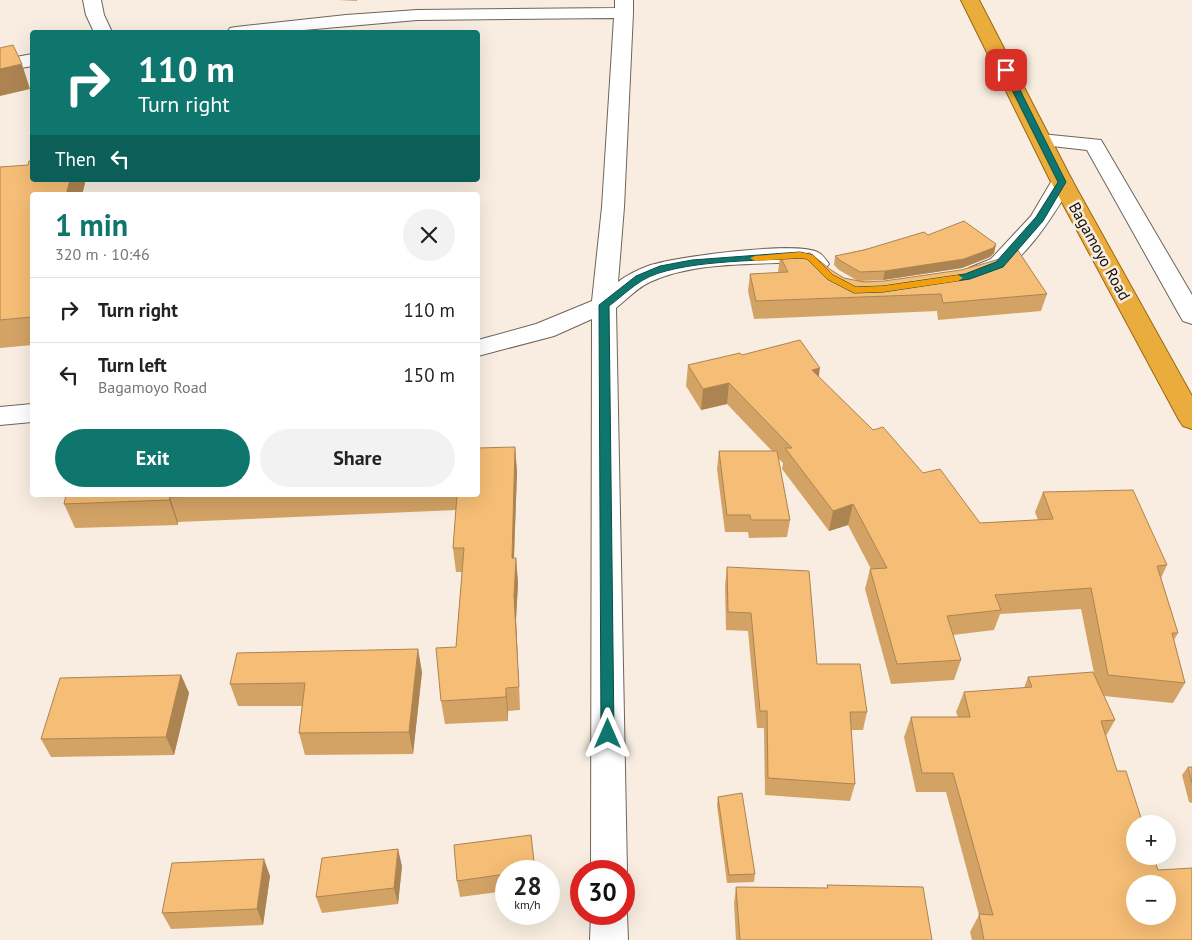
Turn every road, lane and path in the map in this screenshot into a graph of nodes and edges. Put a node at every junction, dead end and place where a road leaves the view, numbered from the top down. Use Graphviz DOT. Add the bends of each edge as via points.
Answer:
graph roads {
  1 [pos="92,0"];
  2 [pos="970,0"];
  3 [pos="624,6"];
  4 [pos="101,30"];
  5 [pos="254,30"];
  6 [pos="30,60"];
  7 [pos="0,66"];
  8 [pos="1041,140"];
  9 [pos="1062,182"];
  10 [pos="950,279"];
  11 [pos="838,282"];
  12 [pos="604,305"];
  13 [pos="1192,316"];
  14 [pos="480,347"];
  15 [pos="30,413"];
  16 [pos="0,416"];
  17 [pos="1192,420"];
  18 [pos="608,860"];
  19 [pos="609,925"];
  20 [pos="609,940"];
  1 -- 4 [label="street"];
  2 -- 8 [label="highway, Bagamoyo Road"];
  3 -- 5 [label="street" via="417,15"];
  3 -- 12 [label="street"];
  6 -- 7 [label="street"];
  8 -- 9 [label="highway, Bagamoyo Road"];
  8 -- 13 [label="street" via="1094,144"];
  9 -- 10 [label="street" via="1040,219 999,264 967,277"];
  9 -- 17 [label="highway, Bagamoyo Road"];
  11 -- 12 [label="street" via="810,257 800,255 692,263 664,268 640,278"];
  12 -- 14 [label="street" via="545,330"];
  12 -- 18 [label="street"];
  15 -- 16 [label="street"];
  19 -- 20 [label="street"];
}
